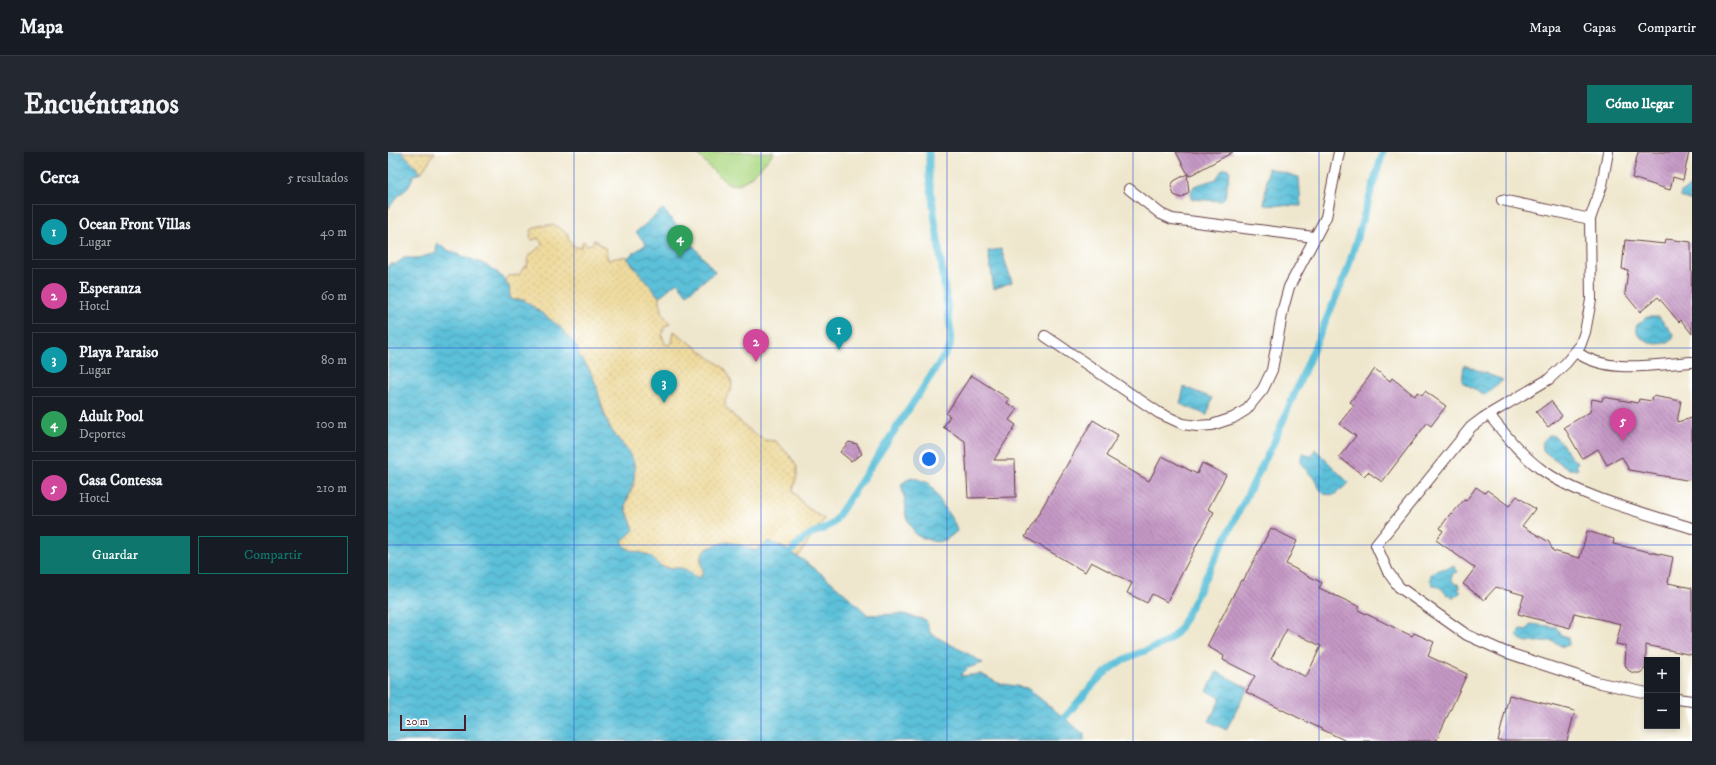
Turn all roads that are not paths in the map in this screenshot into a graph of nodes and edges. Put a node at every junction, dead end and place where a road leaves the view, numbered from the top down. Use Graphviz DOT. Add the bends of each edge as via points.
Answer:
graph roads {
  1 [pos="1339,152"];
  2 [pos="1608,152"];
  3 [pos="1129,189"];
  4 [pos="1502,200"];
  5 [pos="1590,219"];
  6 [pos="1314,237"];
  7 [pos="1045,336"];
  8 [pos="1576,352"];
  9 [pos="1692,362"];
  10 [pos="1489,415"];
  11 [pos="1692,528"];
  12 [pos="1644,692"];
  13 [pos="1680,699"];
  14 [pos="1692,701"];
  1 -- 6 [label="lane" via="1326,217"];
  2 -- 5 [label="lane" via="1602,185"];
  3 -- 6 [label="lane" via="1161,214 1172,219"];
  4 -- 5 [label="lane"];
  5 -- 8 [label="lane" via="1590,310 1585,332"];
  6 -- 7 [label="lane" via="1289,287 1269,379 1246,410 1225,421 1205,426 1173,420"];
  8 -- 9 [label="lane" via="1592,361 1617,366"];
  8 -- 10 [label="lane" via="1549,379"];
  10 -- 11 [label="lane" via="1513,443 1541,469 1574,490"];
  10 -- 12 [label="lane" via="1476,422 1464,434 1376,545 1388,572 1399,587 1456,628 1486,645 1596,682"];
  13 -- 14 [label="lane"];
}
